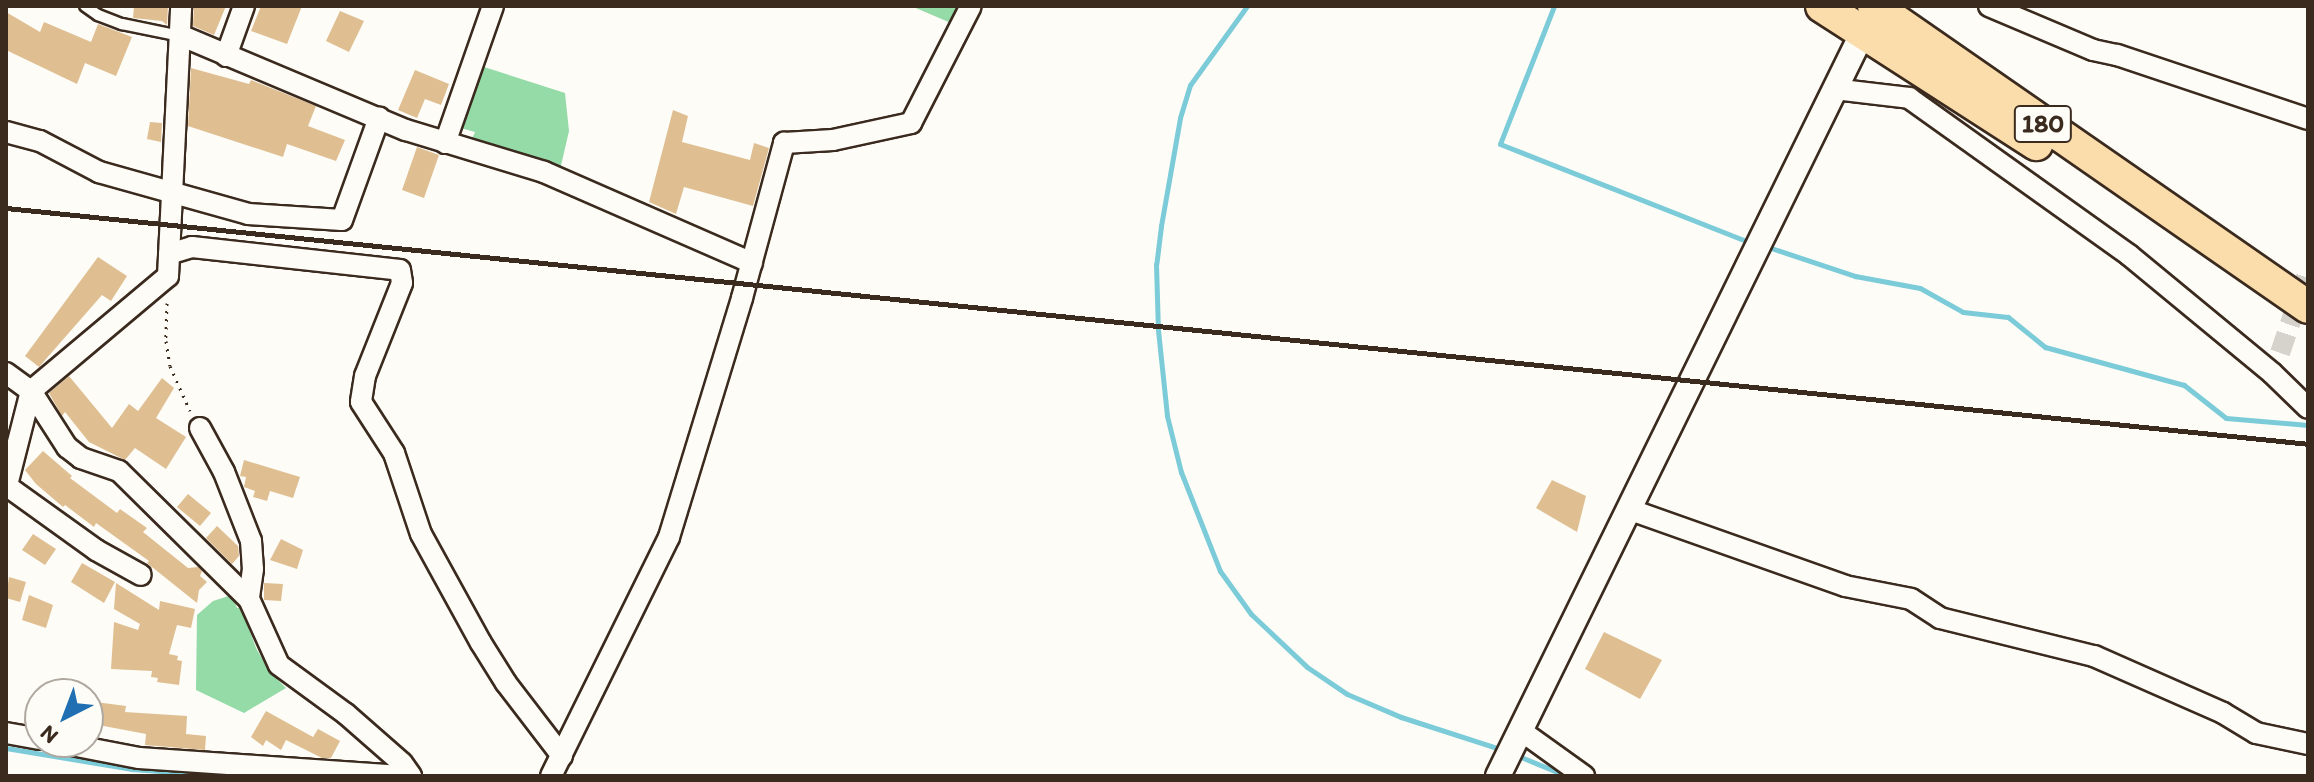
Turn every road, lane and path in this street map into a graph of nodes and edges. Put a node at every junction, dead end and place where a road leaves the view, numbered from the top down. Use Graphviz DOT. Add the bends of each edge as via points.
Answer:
graph roads {
  1 [pos="85,6"];
  2 [pos="181,6"];
  3 [pos="244,6"];
  4 [pos="493,6"];
  5 [pos="971,6"];
  6 [pos="1822,6"];
  7 [pos="1989,6"];
  8 [pos="1872,13"];
  9 [pos="182,36"];
  10 [pos="226,56"];
  11 [pos="1834,89"];
  12 [pos="379,118"];
  13 [pos="2308,119"];
  14 [pos="6,132"];
  15 [pos="445,143"];
  16 [pos="172,193"];
  17 [pos="169,254"];
  18 [pos="752,263"];
  19 [pos="168,276"];
  20 [pos="2308,307"];
  21 [pos="2280,353"];
  22 [pos="6,373"];
  23 [pos="2272,373"];
  24 [pos="35,388"];
  25 [pos="2308,408"];
  26 [pos="200,428"];
  27 [pos="6,488"];
  28 [pos="1628,509"];
  29 [pos="141,575"];
  30 [pos="249,599"];
  31 [pos="1518,734"];
  32 [pos="2308,744"];
  33 [pos="104,751"];
  34 [pos="562,756"];
  35 [pos="1500,773"];
  36 [pos="401,776"];
  37 [pos="411,776"];
  38 [pos="551,776"];
  39 [pos="1584,776"];
  1 -- 9 [label="lane" via="122,24"];
  2 -- 9 [label="street"];
  3 -- 10 [label="street"];
  4 -- 15 [label="street"];
  5 -- 18 [label="street" via="911,123 833,140 784,143"];
  6 -- 8 [label="highway, 180"];
  7 -- 13 [label="street" via="2093,50"];
  8 -- 11 [label="street"];
  8 -- 20 [label="highway, 180" via="2052,154 2210,241"];
  9 -- 10 [label="street"];
  9 -- 16 [label="street"];
  10 -- 12 [label="street"];
  11 -- 23 [label="street" via="1909,98 2129,255"];
  11 -- 28 [label="street"];
  12 -- 15 [label="street"];
  12 -- 16 [label="street" via="342,220 248,214"];
  14 -- 16 [label="street" via="40,141 99,172"];
  15 -- 18 [label="street" via="544,172"];
  16 -- 17 [label="street"];
  17 -- 19 [label="street"];
  17 -- 34 [label="street" via="192,247 400,270 402,283 365,376 361,402 394,453 421,534 481,643"];
  18 -- 34 [label="street" via="669,537"];
  19 -- 24 [label="street"];
  19 -- 26 [label="path" via="170,366"];
  21 -- 23 [label="street"];
  22 -- 24 [label="street"];
  23 -- 25 [label="street"];
  24 -- 27 [label="street"];
  24 -- 30 [label="street" via="67,447 81,458 119,471"];
  26 -- 30 [label="street" via="251,541"];
  27 -- 29 [label="street"];
  28 -- 31 [label="street"];
  28 -- 32 [label="street" via="1845,586 1911,599 1940,618 2094,656 2256,733"];
  30 -- 37 [label="street" via="286,673 346,714"];
  31 -- 35 [label="street"];
  31 -- 39 [label="street"];
  33 -- 36 [label="street"];
  34 -- 38 [label="street"];
}
